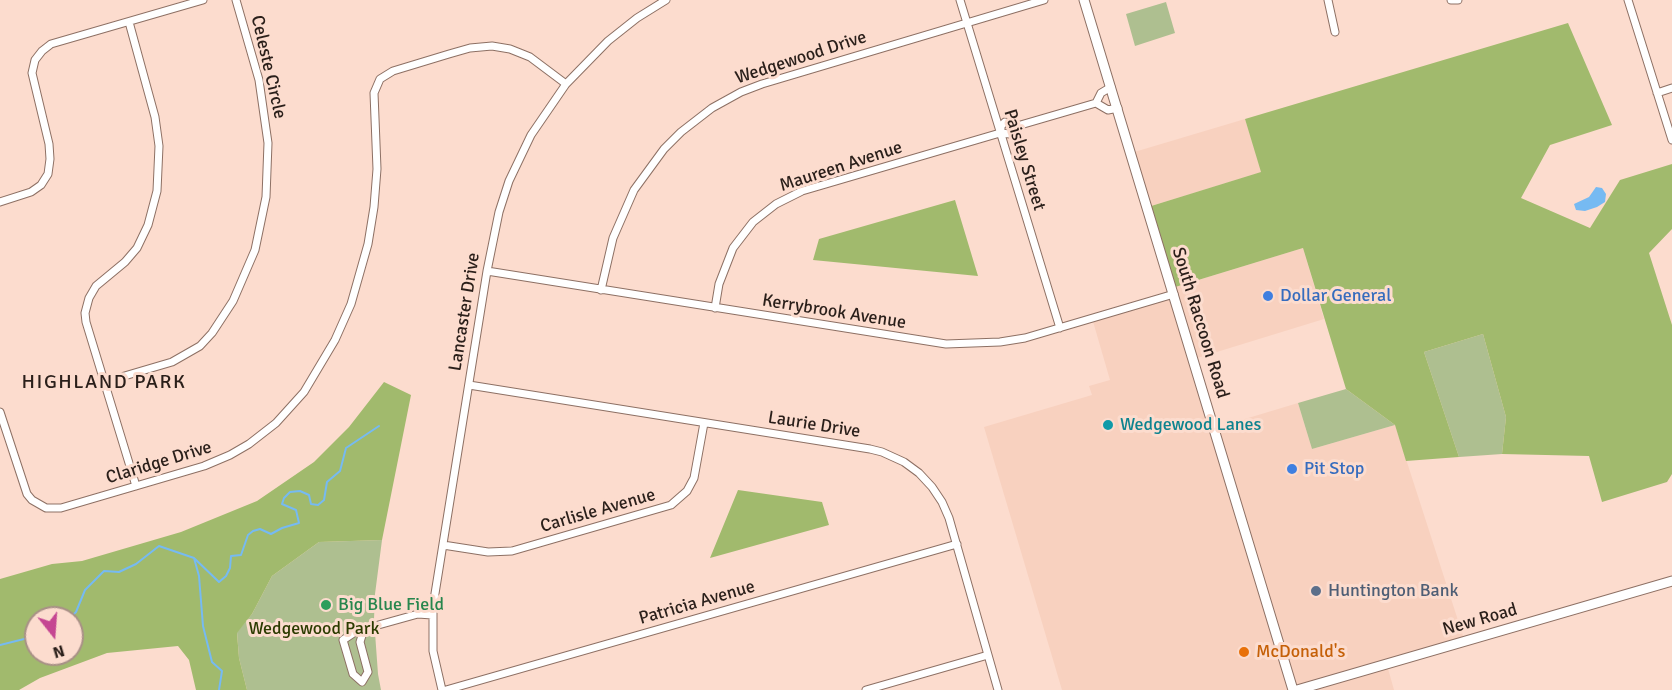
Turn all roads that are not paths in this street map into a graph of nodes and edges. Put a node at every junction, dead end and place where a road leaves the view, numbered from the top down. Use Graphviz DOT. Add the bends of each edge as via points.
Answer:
graph roads {
  1 [pos="203,0"];
  2 [pos="236,0"];
  3 [pos="666,0"];
  4 [pos="960,0"];
  5 [pos="1044,0"];
  6 [pos="1084,0"];
  7 [pos="1328,0"];
  8 [pos="1451,0"];
  9 [pos="1458,0"];
  10 [pos="1628,0"];
  11 [pos="129,22"];
  12 [pos="967,23"];
  13 [pos="1335,32"];
  14 [pos="566,84"];
  15 [pos="1111,87"];
  16 [pos="1672,88"];
  17 [pos="1657,93"];
  18 [pos="1096,103"];
  19 [pos="1118,108"];
  20 [pos="1017,126"];
  21 [pos="1000,133"];
  22 [pos="1672,140"];
  23 [pos="0,201"];
  24 [pos="487,271"];
  25 [pos="601,290"];
  26 [pos="1174,294"];
  27 [pos="715,308"];
  28 [pos="1060,328"];
  29 [pos="104,382"];
  30 [pos="469,385"];
  31 [pos="0,412"];
  32 [pos="704,423"];
  33 [pos="136,486"];
  34 [pos="957,544"];
  35 [pos="443,545"];
  36 [pos="1672,581"];
  37 [pos="432,615"];
  38 [pos="364,629"];
  39 [pos="988,655"];
  40 [pos="444,690"];
  41 [pos="866,690"];
  42 [pos="998,690"];
  43 [pos="1295,690"];
  1 -- 11 [label="street"];
  2 -- 29 [label="street, Celeste Circle" via="259,80 268,143 266,197 255,250 225,315 200,346 172,362"];
  3 -- 14 [label="street, Lancaster Drive" via="608,41"];
  4 -- 12 [label="street, Paisley Street"];
  5 -- 12 [label="street, Wedgewood Drive"];
  6 -- 15 [label="street, South Raccoon Road"];
  7 -- 13 [label="street"];
  8 -- 9 [label="street"];
  10 -- 17 [label="street"];
  11 -- 23 [label="street" via="51,45 38,56 33,65 33,81 49,144 48,174 31,192"];
  11 -- 29 [label="street" via="155,117 159,177 152,214 137,248 96,286 86,306 86,322"];
  12 -- 21 [label="street, Paisley Street"];
  12 -- 25 [label="street, Wedgewood Drive" via="762,84 700,117 664,149 634,190 613,238"];
  14 -- 24 [label="street, Lancaster Drive" via="531,135 509,181"];
  14 -- 33 [label="street, Claridge Drive" via="530,57 492,46 448,54 393,71 380,79 374,93 377,177 368,244 351,304 321,367 286,414 249,444 204,466"];
  15 -- 18 [label="street" via="1101,93"];
  15 -- 19 [label="street, South Raccoon Road"];
  16 -- 17 [label="street"];
  17 -- 22 [label="street"];
  18 -- 19 [label="street" via="1108,110"];
  18 -- 20 [label="street"];
  19 -- 26 [label="street, South Raccoon Road"];
  20 -- 21 [label="street" via="1010,134"];
  20 -- 21 [label="street" via="1002,123"];
  21 -- 27 [label="street, Maureen Avenue" via="802,191 776,204 753,222 733,248 722,274"];
  21 -- 28 [label="street, Paisley Street"];
  24 -- 25 [label="street, Kerrybrook Avenue"];
  24 -- 30 [label="street, Lancaster Drive"];
  25 -- 27 [label="street, Kerrybrook Avenue"];
  26 -- 28 [label="street, Kerrybrook Avenue"];
  26 -- 43 [label="street, South Raccoon Road"];
  27 -- 28 [label="street, Kerrybrook Avenue" via="946,344 1000,342"];
  29 -- 33 [label="street"];
  30 -- 32 [label="street, Laurie Drive"];
  30 -- 35 [label="street, Lancaster Drive"];
  31 -- 33 [label="street, Claridge Drive" via="24,488 39,505 61,508"];
  32 -- 34 [label="street, Laurie Drive" via="893,456 919,473 937,494"];
  32 -- 35 [label="street, Carlisle Avenue" via="694,478 687,491 671,505 512,551 488,552"];
  34 -- 39 [label="street, Laurie Drive"];
  34 -- 40 [label="street, Patricia Avenue"];
  35 -- 37 [label="street, Lancaster Drive"];
  36 -- 43 [label="street, New Road"];
  37 -- 38 [label="street" via="417,614"];
  37 -- 40 [label="street, Lancaster Drive" via="433,651"];
  38 -- 38 [label="street" via="360,642 368,672 362,682 354,674 343,640"];
  39 -- 41 [label="street"];
  39 -- 42 [label="street, Laurie Drive"];
}
